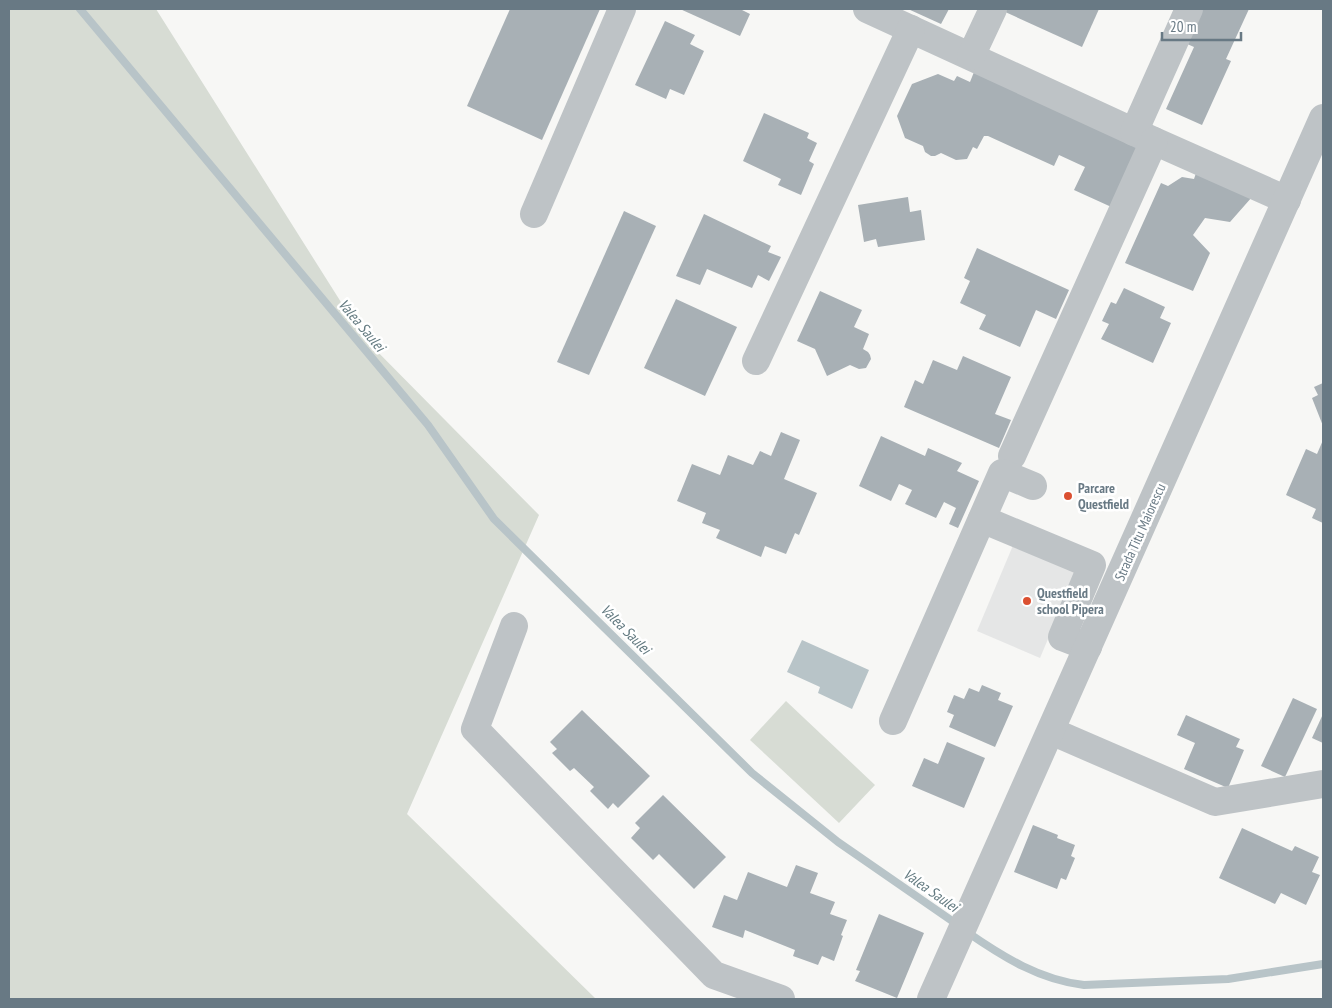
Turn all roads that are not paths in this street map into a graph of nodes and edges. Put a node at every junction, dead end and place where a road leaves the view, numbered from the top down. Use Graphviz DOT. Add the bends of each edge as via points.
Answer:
graph roads {
  1 [pos="622,9"];
  2 [pos="867,9"];
  3 [pos="992,9"];
  4 [pos="1189,9"];
  5 [pos="911,30"];
  6 [pos="971,56"];
  7 [pos="1323,118"];
  8 [pos="1144,136"];
  9 [pos="1287,200"];
  10 [pos="534,214"];
  11 [pos="756,361"];
  12 [pos="1012,456"];
  13 [pos="1033,486"];
  14 [pos="982,519"];
  15 [pos="514,626"];
  16 [pos="1088,647"];
  17 [pos="894,721"];
  18 [pos="1051,731"];
  19 [pos="1323,784"];
  20 [pos="781,999"];
  21 [pos="931,999"];
  1 -- 10 [label="street"];
  2 -- 5 [label="street"];
  3 -- 6 [label="street"];
  4 -- 8 [label="street"];
  5 -- 6 [label="street"];
  5 -- 11 [label="street"];
  6 -- 8 [label="street"];
  7 -- 9 [label="street, Strada Titu Maiorescu"];
  8 -- 9 [label="street"];
  8 -- 12 [label="street"];
  9 -- 16 [label="street, Strada Titu Maiorescu"];
  13 -- 14 [label="street" via="1002,473"];
  14 -- 16 [label="street" via="1092,565 1062,637"];
  14 -- 17 [label="street"];
  15 -- 20 [label="street" via="475,729 714,975"];
  16 -- 18 [label="street, Strada Titu Maiorescu"];
  18 -- 19 [label="street" via="1215,802"];
  18 -- 21 [label="street, Strada Titu Maiorescu"];
}
